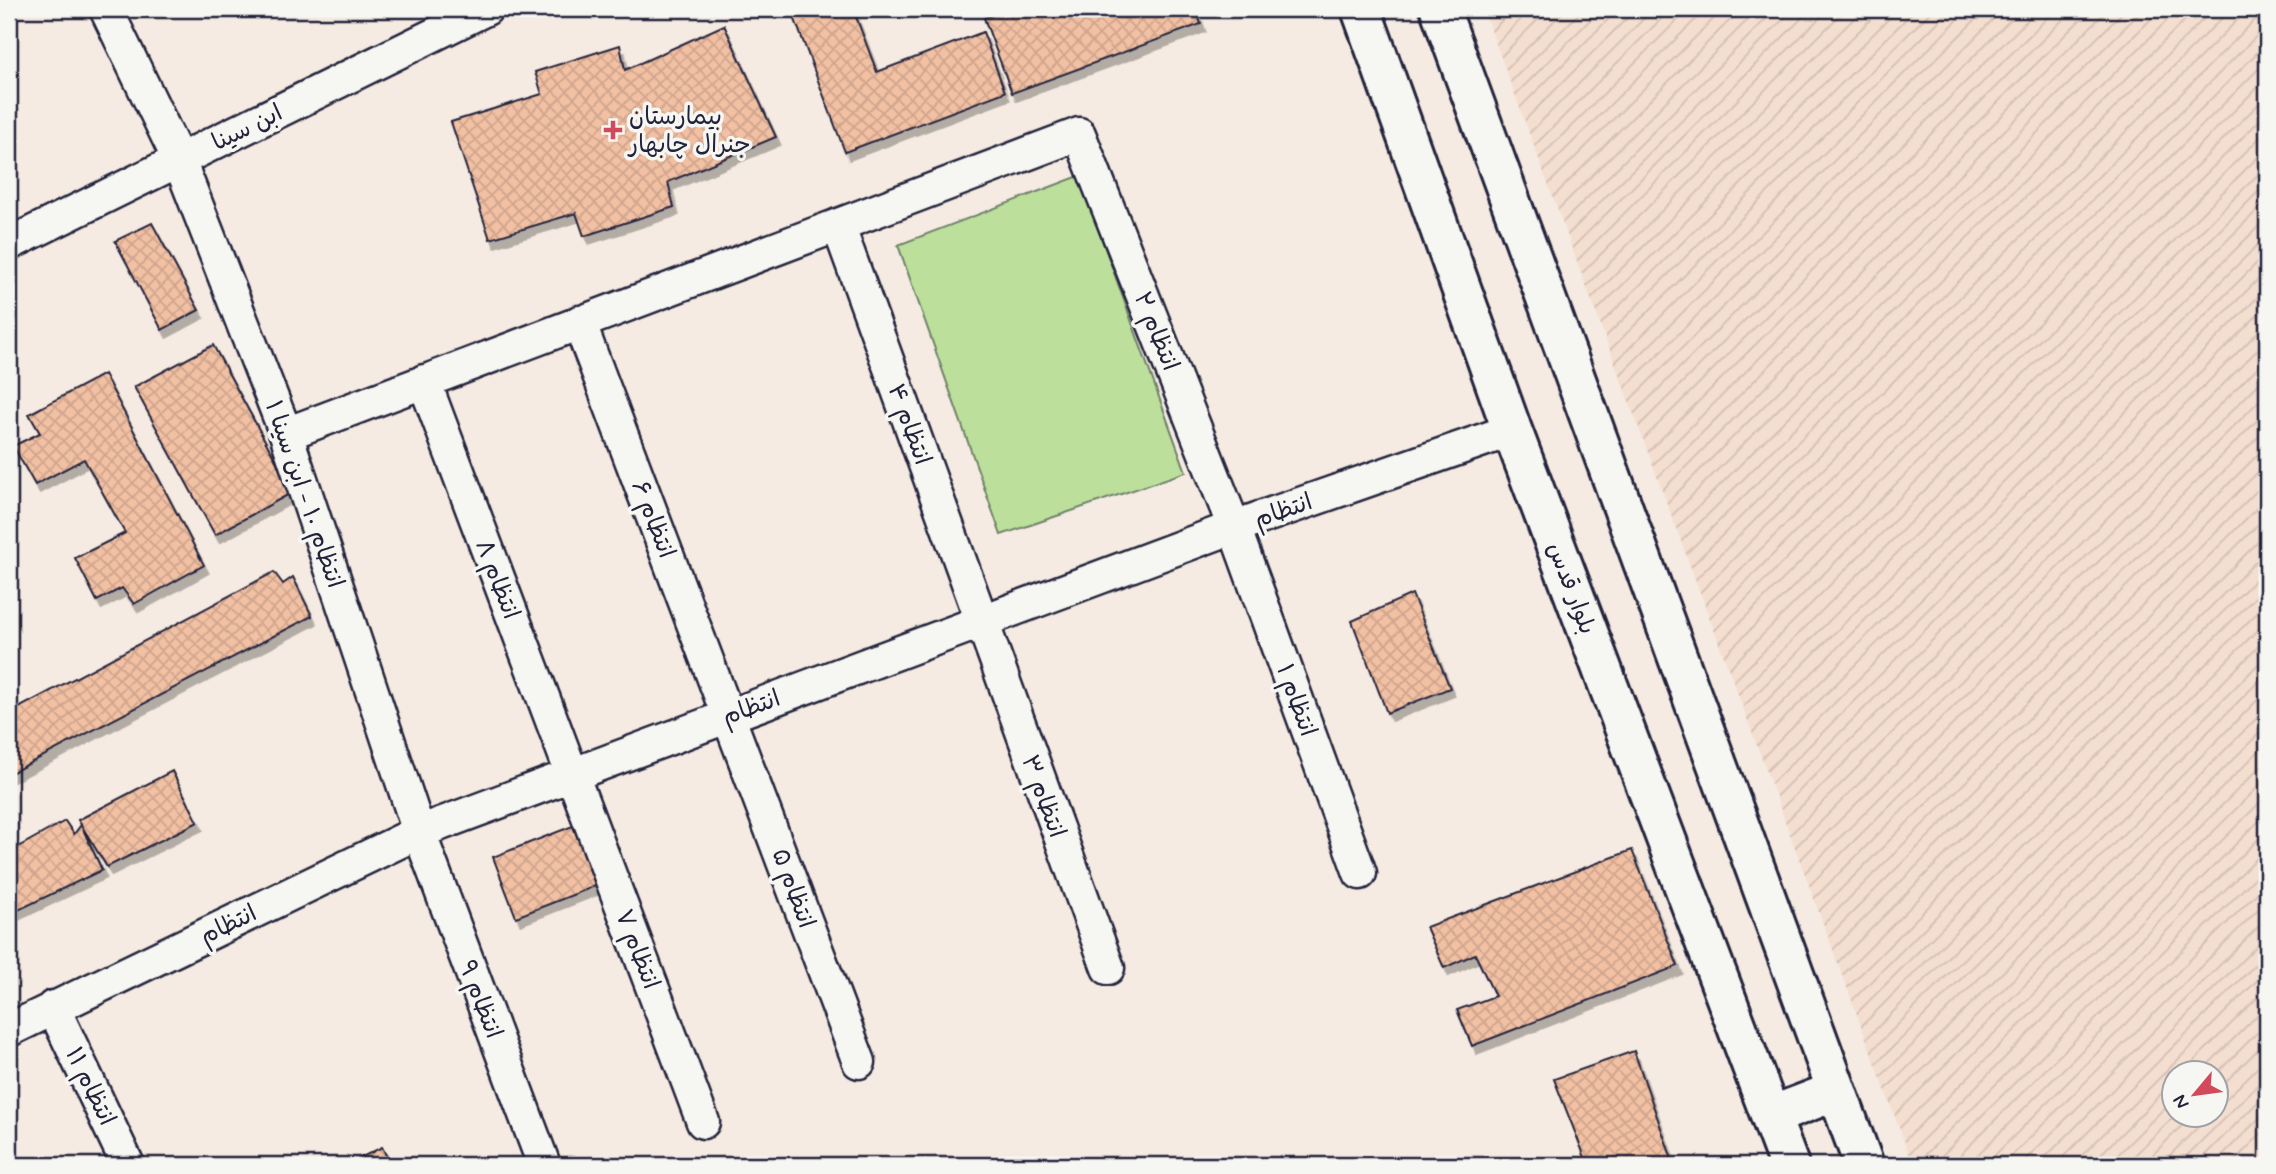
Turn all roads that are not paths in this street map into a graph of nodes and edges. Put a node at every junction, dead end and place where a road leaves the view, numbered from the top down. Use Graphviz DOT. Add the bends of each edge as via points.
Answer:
graph roads {
  1 [pos="106,9"];
  2 [pos="486,9"];
  3 [pos="1361,9"];
  4 [pos="1440,9"];
  5 [pos="179,160"];
  6 [pos="838,225"];
  7 [pos="9,244"];
  8 [pos="579,322"];
  9 [pos="424,381"];
  10 [pos="1512,430"];
  11 [pos="286,434"];
  12 [pos="1234,527"];
  13 [pos="981,624"];
  14 [pos="730,715"];
  15 [pos="572,776"];
  16 [pos="419,832"];
  17 [pos="1360,873"];
  18 [pos="1108,968"];
  19 [pos="53,1007"];
  20 [pos="9,1030"];
  21 [pos="859,1062"];
  22 [pos="1836,1091"];
  23 [pos="1771,1116"];
  24 [pos="703,1122"];
  25 [pos="128,1165"];
  26 [pos="544,1165"];
  27 [pos="1789,1165"];
  28 [pos="1864,1165"];
  1 -- 5 [label="street, انتظام ۱۰ - ابن سینا ۱"];
  2 -- 5 [label="street, ابن سینا"];
  3 -- 10 [label="main road, بلوار قدس"];
  4 -- 22 [label="main road"];
  5 -- 7 [label="street, ابن سینا"];
  5 -- 11 [label="street, انتظام ۱۰ - ابن سینا ۱"];
  6 -- 8 [label="street"];
  6 -- 12 [label="street, انتظام ۲" via="1079,134"];
  6 -- 13 [label="street, انتظام ۴"];
  8 -- 9 [label="street"];
  8 -- 14 [label="street, انتظام ۶"];
  9 -- 11 [label="street"];
  9 -- 15 [label="street, انتظام ۸"];
  10 -- 12 [label="street, انتظام"];
  10 -- 23 [label="main road, بلوار قدس"];
  11 -- 16 [label="street, انتظام ۱۰ - ابن سینا ۱"];
  12 -- 13 [label="street, انتظام"];
  12 -- 17 [label="street, انتظام ۱"];
  13 -- 14 [label="street, انتظام"];
  13 -- 18 [label="street, انتظام ۳"];
  14 -- 15 [label="street, انتظام"];
  14 -- 21 [label="street, انتظام ۵"];
  15 -- 16 [label="street, انتظام"];
  15 -- 24 [label="street, انتظام ۷"];
  16 -- 19 [label="street, انتظام"];
  16 -- 26 [label="street, انتظام ۹"];
  19 -- 20 [label="street, انتظام"];
  19 -- 25 [label="street, انتظام ۱۱"];
  22 -- 23 [label="main road"];
  22 -- 28 [label="main road"];
  23 -- 27 [label="main road, بلوار قدس"];
}
